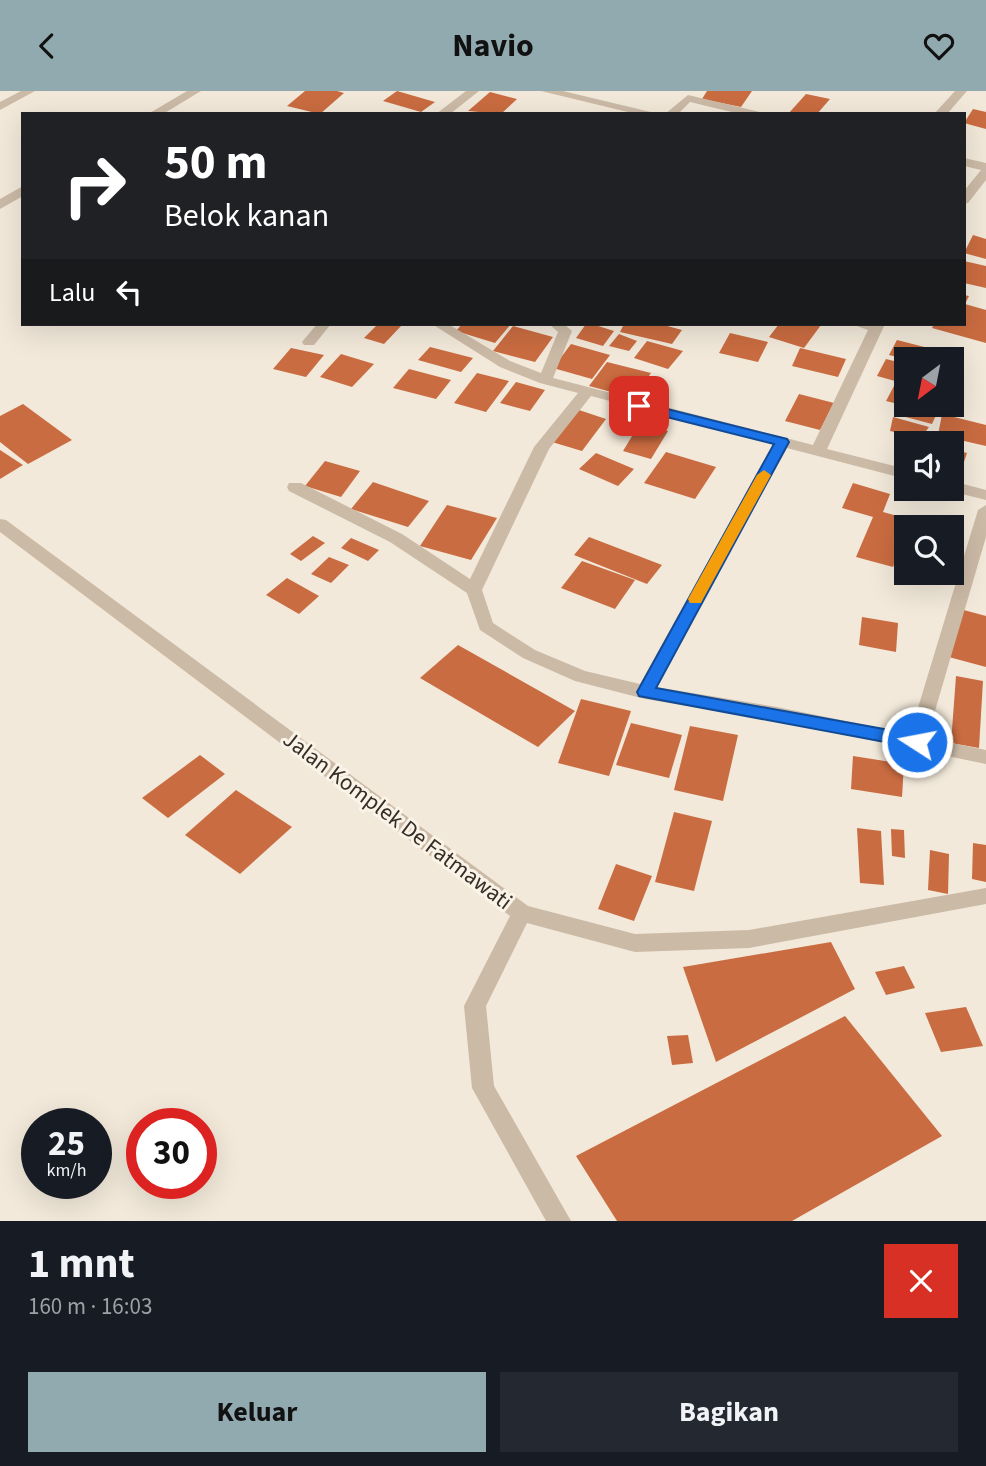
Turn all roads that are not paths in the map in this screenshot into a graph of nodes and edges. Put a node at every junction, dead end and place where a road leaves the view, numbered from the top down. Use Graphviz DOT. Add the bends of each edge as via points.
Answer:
graph roads {
  1 [pos="29,91"];
  2 [pos="195,91"];
  3 [pos="473,91"];
  4 [pos="547,91"];
  5 [pos="961,91"];
  6 [pos="690,95"];
  7 [pos="0,107"];
  8 [pos="158,112"];
  9 [pos="445,112"];
  10 [pos="644,112"];
  11 [pos="673,112"];
  12 [pos="749,112"];
  13 [pos="942,112"];
  14 [pos="966,163"];
  15 [pos="986,169"];
  16 [pos="21,191"];
  17 [pos="966,197"];
  18 [pos="0,205"];
  19 [pos="322,326"];
  20 [pos="442,326"];
  21 [pos="559,326"];
  22 [pos="877,326"];
  23 [pos="309,342"];
  24 [pos="545,380"];
  25 [pos="586,393"];
  26 [pos="782,442"];
  27 [pos="818,451"];
  28 [pos="894,471"];
  29 [pos="295,488"];
  30 [pos="964,490"];
  31 [pos="986,495"];
  32 [pos="986,510"];
  33 [pos="0,524"];
  34 [pos="474,590"];
  35 [pos="645,692"];
  36 [pos="917,742"];
  37 [pos="986,757"];
  38 [pos="986,895"];
  39 [pos="522,913"];
  40 [pos="559,1221"];
  1 -- 7 [label="street"];
  2 -- 8 [label="street"];
  3 -- 9 [label="street"];
  4 -- 10 [label="street"];
  5 -- 13 [label="street"];
  6 -- 11 [label="street"];
  6 -- 12 [label="street"];
  14 -- 15 [label="street"];
  15 -- 17 [label="street"];
  16 -- 18 [label="street"];
  19 -- 23 [label="street"];
  20 -- 24 [label="street" via="505,364"];
  21 -- 24 [label="street" via="565,331"];
  22 -- 27 [label="street"];
  24 -- 25 [label="street"];
  25 -- 26 [label="street"];
  25 -- 34 [label="street" via="542,447"];
  26 -- 27 [label="street"];
  26 -- 35 [label="street"];
  27 -- 28 [label="street"];
  29 -- 34 [label="street" via="396,538"];
  30 -- 31 [label="street"];
  32 -- 36 [label="street"];
  33 -- 39 [label="street, Jalan Komplek De Fatmawati"];
  34 -- 35 [label="street" via="486,626 529,654 582,676"];
  35 -- 36 [label="street"];
  36 -- 37 [label="street"];
  38 -- 39 [label="street" via="749,939 635,943"];
  39 -- 40 [label="street, Jalan Komplek De Fatmawati" via="475,1006 483,1088"];
}
